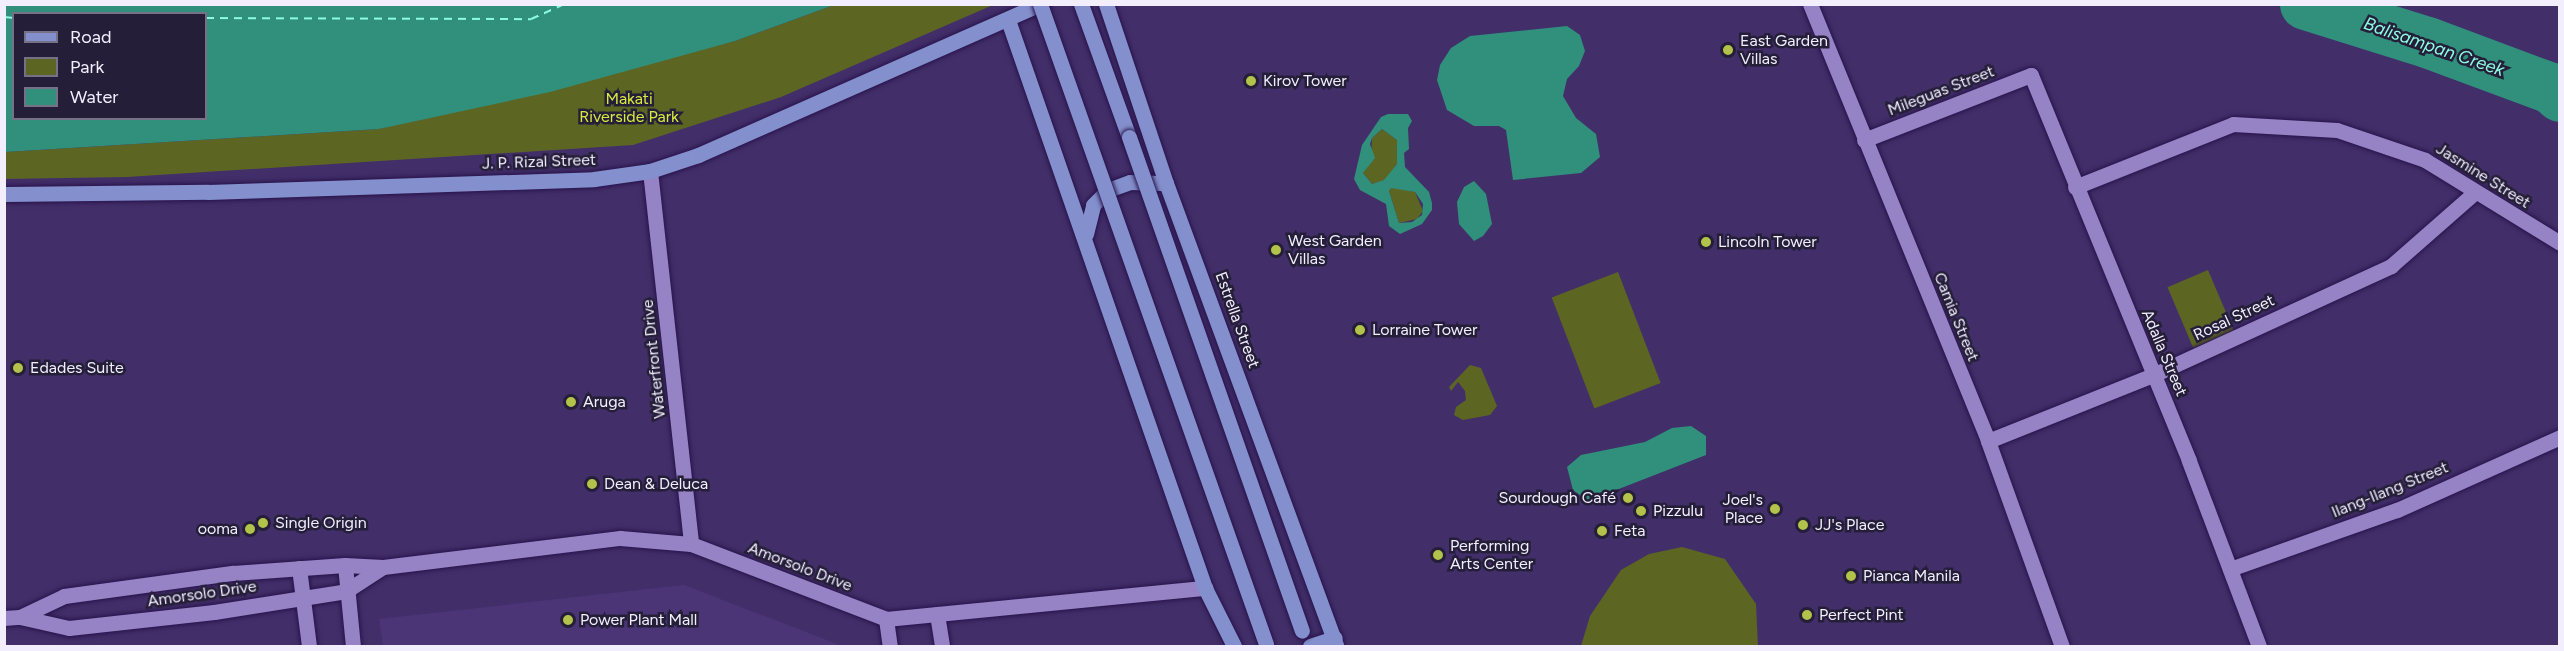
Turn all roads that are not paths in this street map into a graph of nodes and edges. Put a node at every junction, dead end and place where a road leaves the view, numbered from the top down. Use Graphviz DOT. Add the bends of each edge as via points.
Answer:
graph roads {
  1 [pos="1041,4"];
  2 [pos="1081,4"];
  3 [pos="1106,4"];
  4 [pos="1810,4"];
  5 [pos="1008,20"];
  6 [pos="2031,75"];
  7 [pos="1864,140"];
  8 [pos="650,171"];
  9 [pos="1166,183"];
  10 [pos="2075,187"];
  11 [pos="4,194"];
  12 [pos="2473,194"];
  13 [pos="1086,235"];
  14 [pos="2559,243"];
  15 [pos="2153,375"];
  16 [pos="2559,437"];
  17 [pos="1988,441"];
  18 [pos="691,544"];
  19 [pos="345,565"];
  20 [pos="383,567"];
  21 [pos="299,568"];
  22 [pos="2230,569"];
  23 [pos="1205,588"];
  24 [pos="346,591"];
  25 [pos="303,599"];
  26 [pos="938,614"];
  27 [pos="12,617"];
  28 [pos="886,620"];
  29 [pos="1335,642"];
  30 [pos="1267,645"];
  31 [pos="309,646"];
  32 [pos="353,646"];
  33 [pos="890,646"];
  34 [pos="942,646"];
  35 [pos="1234,646"];
  36 [pos="1310,646"];
  37 [pos="2062,646"];
  38 [pos="2259,646"];
  1 -- 5 [label="main road, J. P. Rizal Street"];
  1 -- 30 [label="main road, bridge"];
  2 -- 36 [label="main road, bridge"];
  3 -- 9 [label="main road, Estrella Street"];
  4 -- 7 [label="street, Camia Street"];
  5 -- 8 [label="main road, J. P. Rizal Street" via="698,155"];
  5 -- 13 [label="main road"];
  6 -- 7 [label="street, Mileguas Street"];
  6 -- 10 [label="street, Adalla Street"];
  7 -- 17 [label="street, Camia Street"];
  8 -- 11 [label="main road, J. P. Rizal Street" via="594,179 208,192"];
  8 -- 18 [label="street, Waterfront Drive"];
  9 -- 13 [label="main road" via="1130,182 1108,190 1093,205"];
  9 -- 29 [label="main road, Estrella Street"];
  10 -- 12 [label="street, Jasmine Street" via="2233,124 2337,130 2425,160"];
  10 -- 15 [label="street, Adalla Street"];
  12 -- 14 [label="street, Jasmine Street"];
  12 -- 15 [label="street, Rosal Street" via="2391,266"];
  13 -- 23 [label="main road"];
  15 -- 17 [label="street, Rosal Street"];
  15 -- 22 [label="street, Adalla Street"];
  16 -- 22 [label="street, Ilang-Ilang Street" via="2397,510"];
  17 -- 37 [label="street, Camia Street"];
  18 -- 20 [label="street, Amorsolo Drive" via="620,538"];
  18 -- 28 [label="street, Amorsolo Drive"];
  19 -- 20 [label="street, Amorsolo Drive"];
  19 -- 21 [label="street, Amorsolo Drive"];
  19 -- 24 [label="street"];
  20 -- 24 [label="street, Amorsolo Drive"];
  21 -- 25 [label="street"];
  21 -- 27 [label="street, Amorsolo Drive" via="64,596"];
  22 -- 38 [label="street, Adalla Street"];
  23 -- 26 [label="street, Amorsolo Drive"];
  23 -- 35 [label="main road"];
  24 -- 25 [label="street, Amorsolo Drive"];
  24 -- 32 [label="street"];
  25 -- 27 [label="street, Amorsolo Drive" via="69,628"];
  25 -- 31 [label="street"];
  26 -- 28 [label="street, Amorsolo Drive"];
  26 -- 34 [label="street"];
  28 -- 33 [label="street"];
  29 -- 36 [label="main road"];
}
